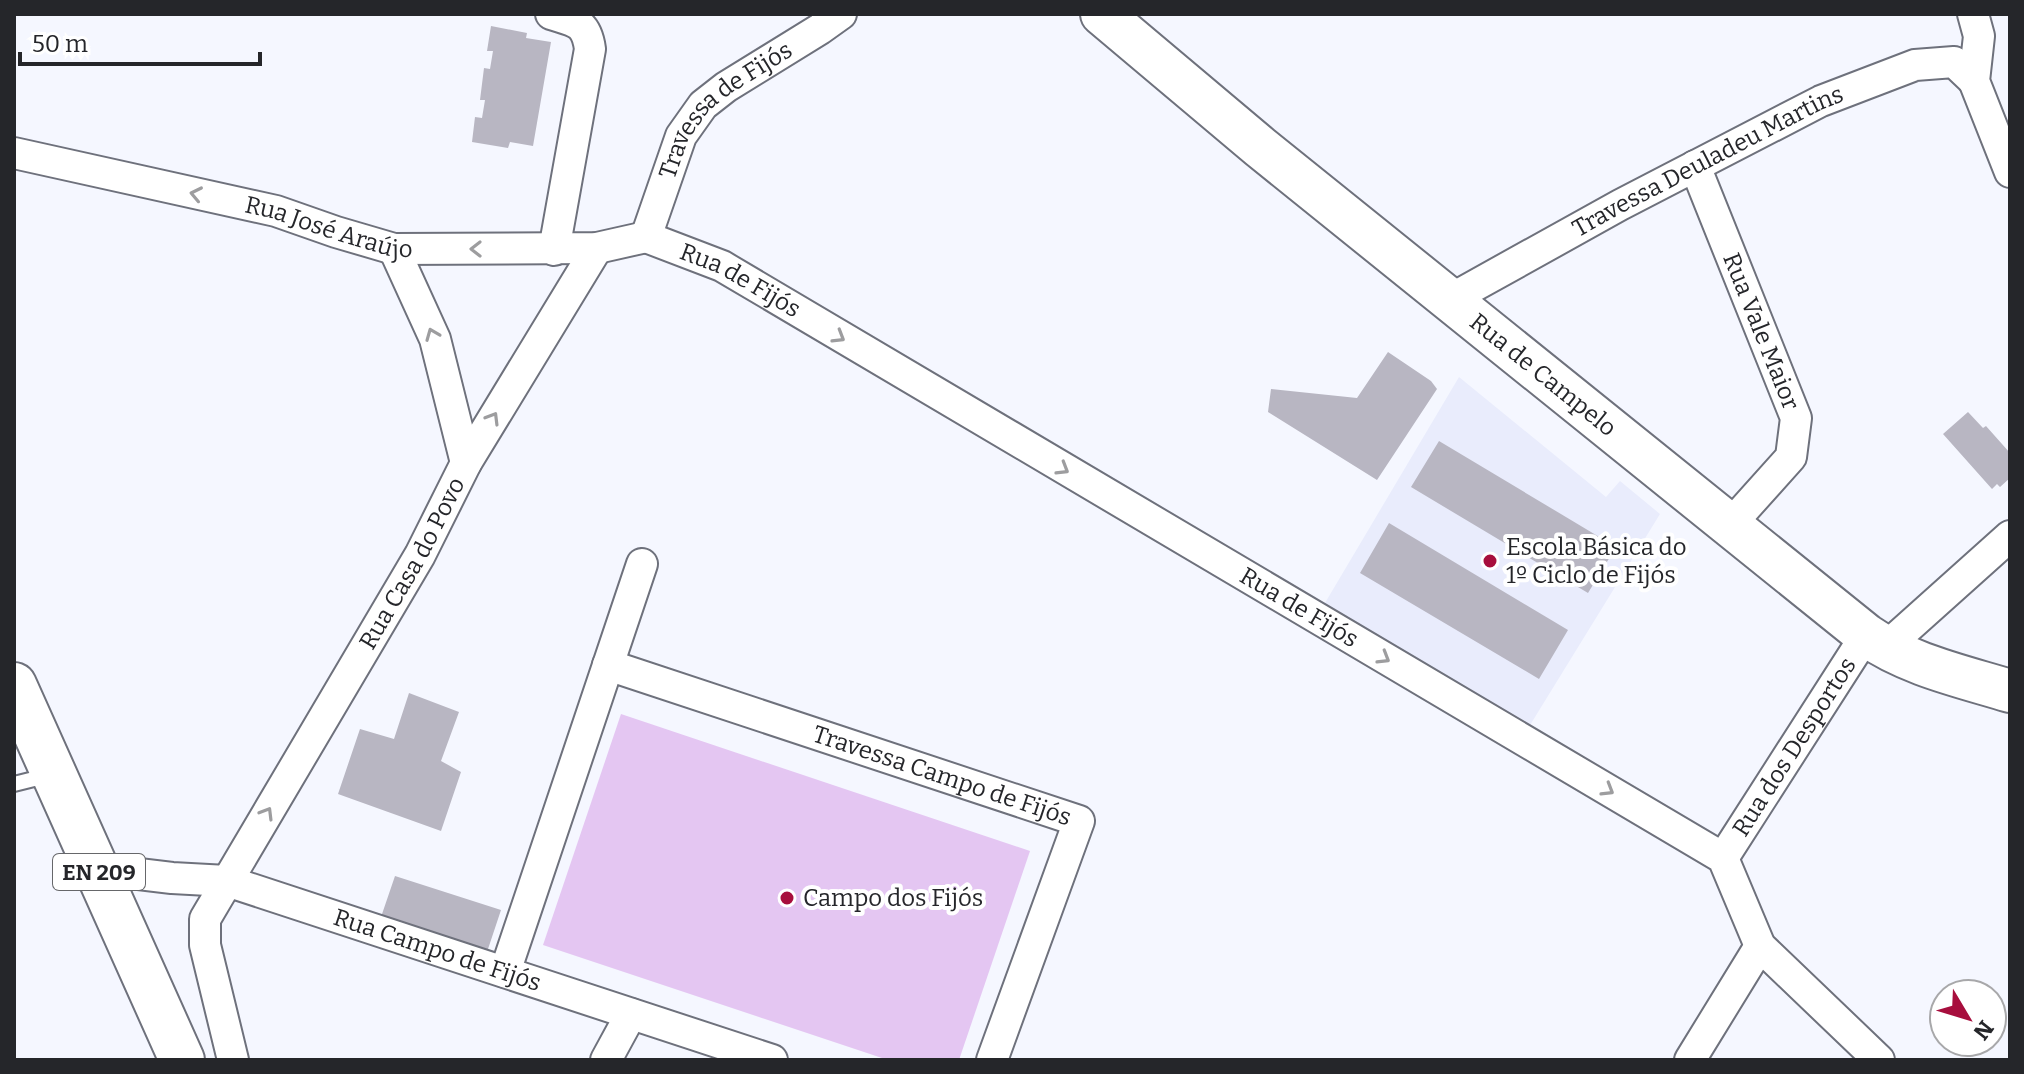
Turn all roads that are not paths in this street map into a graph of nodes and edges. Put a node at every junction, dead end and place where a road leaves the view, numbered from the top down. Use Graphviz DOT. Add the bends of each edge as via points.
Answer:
graph roads {
  1 [pos="551,14"];
  2 [pos="841,14"];
  3 [pos="1102,14"];
  4 [pos="1973,14"];
  5 [pos="1974,81"];
  6 [pos="14,153"];
  7 [pos="1695,166"];
  8 [pos="2010,172"];
  9 [pos="646,237"];
  10 [pos="597,248"];
  11 [pos="394,249"];
  12 [pos="554,250"];
  13 [pos="1449,300"];
  14 [pos="466,463"];
  15 [pos="1730,525"];
  16 [pos="2010,536"];
  17 [pos="642,564"];
  18 [pos="1876,642"];
  19 [pos="608,665"];
  20 [pos="14,685"];
  21 [pos="2010,691"];
  22 [pos="34,779"];
  23 [pos="1723,858"];
  24 [pos="97,869"];
  25 [pos="227,881"];
  26 [pos="1760,946"];
  27 [pos="505,972"];
  28 [pos="631,1014"];
  29 [pos="182,1060"];
  30 [pos="233,1060"];
  31 [pos="606,1060"];
  32 [pos="772,1060"];
  33 [pos="992,1060"];
  34 [pos="1690,1060"];
  35 [pos="1879,1060"];
  1 -- 12 [label="street" via="578,23 588,34 590,49"];
  2 -- 9 [label="street, Travessa de Fijós" via="703,105 681,136"];
  3 -- 13 [label="main road, Rua de Campelo"];
  4 -- 5 [label="street" via="1979,36"];
  5 -- 7 [label="street, Travessa Deuladeu Martins" via="1954,62 1915,65 1821,101"];
  5 -- 8 [label="street"];
  11 -- 6 [label="street, Rua José Araújo, one-way" via="276,211"];
  7 -- 13 [label="street, Travessa Deuladeu Martins"];
  7 -- 15 [label="street, Rua Vale Maior" via="1796,418 1791,457"];
  9 -- 10 [label="street, Rua José Araújo"];
  9 -- 23 [label="street, Rua de Fijós, one-way" via="722,266"];
  10 -- 12 [label="street, Rua José Araújo"];
  14 -- 10 [label="street, Rua Casa do Povo, one-way"];
  12 -- 11 [label="street, Rua José Araújo, one-way"];
  14 -- 11 [label="street, one-way" via="435,339"];
  13 -- 15 [label="main road, Rua de Campelo"];
  25 -- 14 [label="street, Rua Casa do Povo, one-way" via="420,555"];
  15 -- 18 [label="main road, Rua de Campelo"];
  16 -- 18 [label="street, Rua dos Desportos"];
  17 -- 19 [label="street"];
  18 -- 21 [label="main road, Rua de Campelo" via="1925,665"];
  18 -- 23 [label="street, Rua dos Desportos"];
  19 -- 27 [label="street"];
  19 -- 33 [label="street, Travessa Campo de Fijós" via="1079,821"];
  20 -- 22 [label="main road, EN 209"];
  22 -- 24 [label="main road, EN 209"];
  23 -- 26 [label="street"];
  24 -- 25 [label="street, Rua Campo de Fijós"];
  24 -- 29 [label="main road, EN 209"];
  25 -- 27 [label="street, Rua Campo de Fijós"];
  25 -- 30 [label="street, Rua Casa do Povo" via="205,919 205,945"];
  26 -- 34 [label="street"];
  26 -- 35 [label="street"];
  27 -- 28 [label="street, Rua Campo de Fijós"];
  28 -- 31 [label="street"];
  28 -- 32 [label="street, Rua Campo de Fijós"];
}
